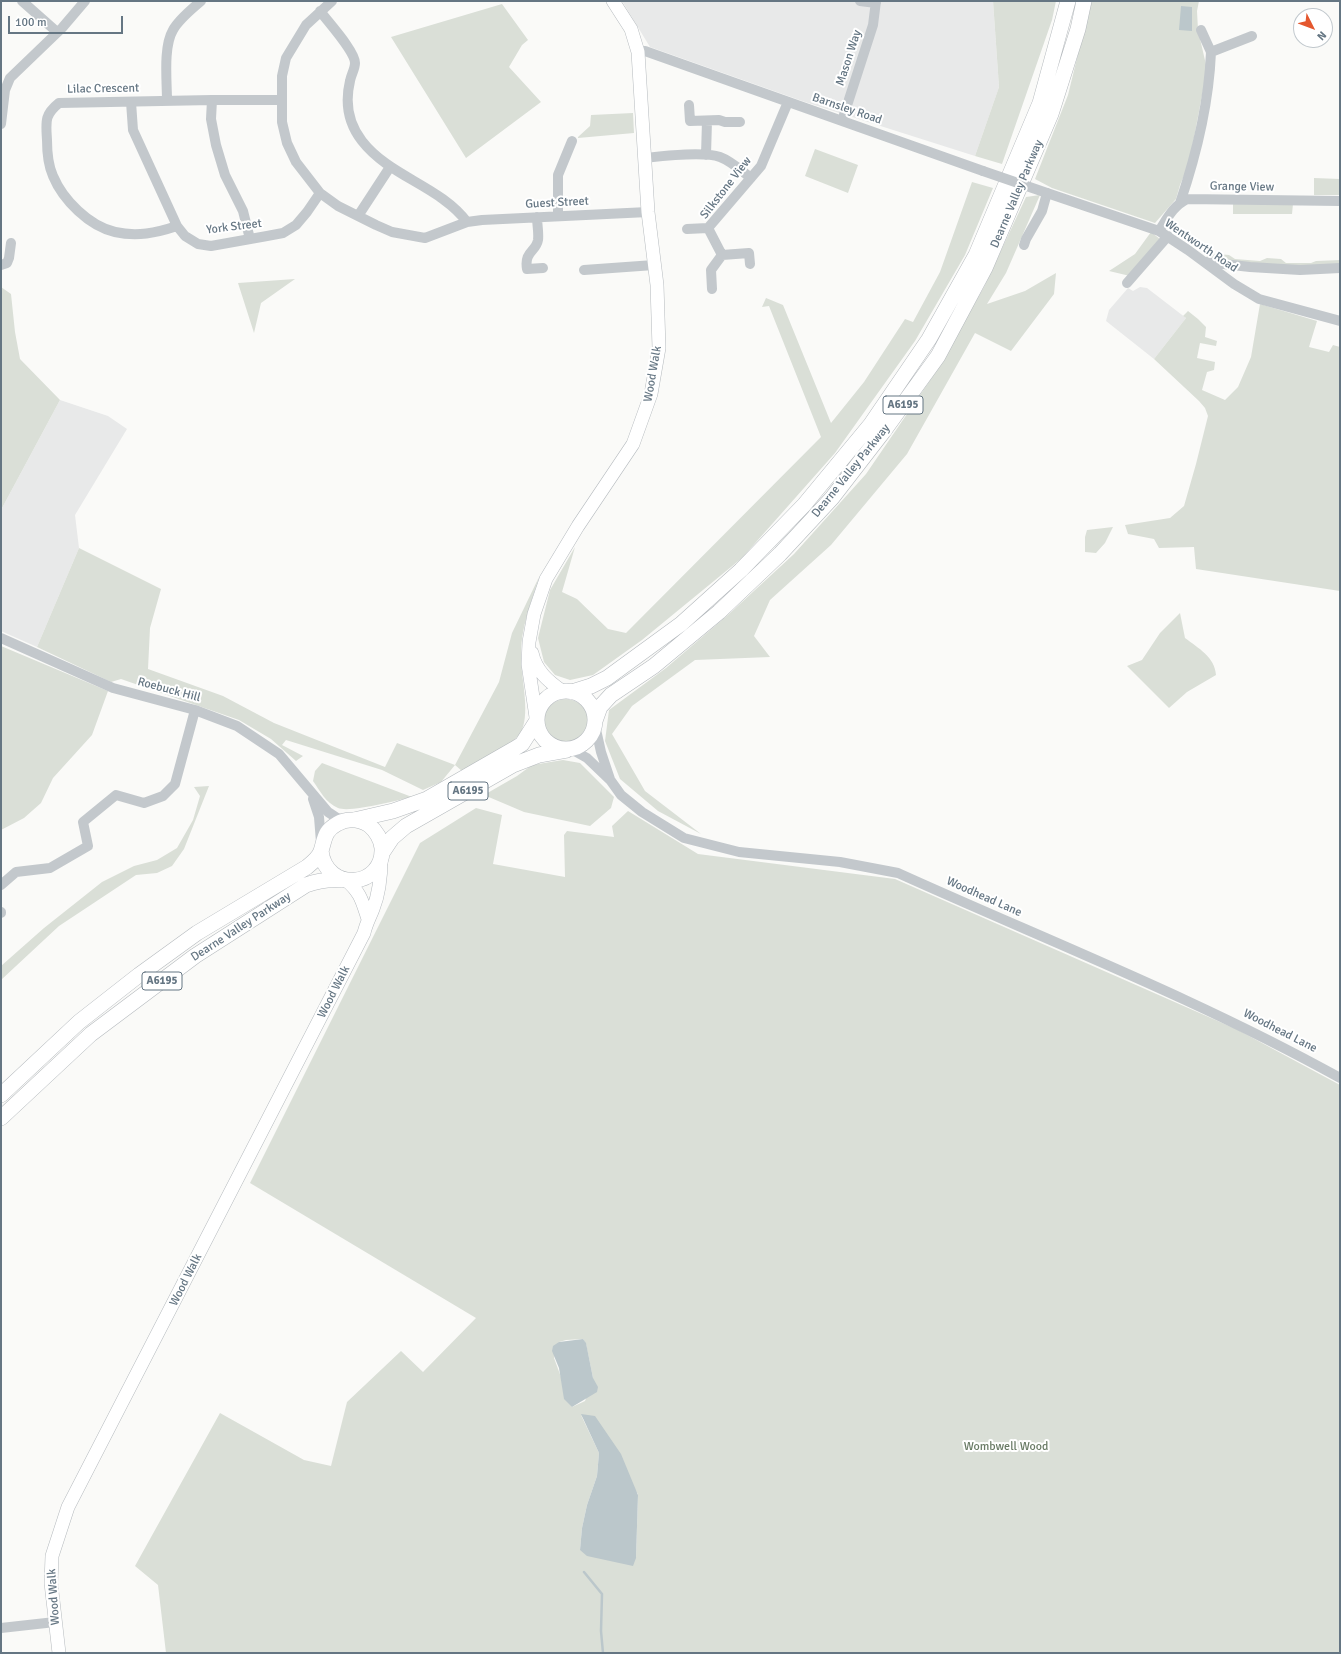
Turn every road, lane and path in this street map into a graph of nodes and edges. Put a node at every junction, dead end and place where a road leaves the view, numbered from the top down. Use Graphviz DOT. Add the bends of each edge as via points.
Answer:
graph roads {
  1 [pos="22,1"];
  2 [pos="85,1"];
  3 [pos="332,1"];
  4 [pos="613,1"];
  5 [pos="860,1"];
  6 [pos="1068,1"];
  7 [pos="1084,1"];
  8 [pos="199,2"];
  9 [pos="876,2"];
  10 [pos="320,11"];
  11 [pos="1201,30"];
  12 [pos="57,32"];
  13 [pos="1252,36"];
  14 [pos="638,52"];
  15 [pos="1210,52"];
  16 [pos="212,100"];
  17 [pos="281,100"];
  18 [pos="167,101"];
  19 [pos="131,102"];
  20 [pos="788,102"];
  21 [pos="689,105"];
  22 [pos="707,121"];
  23 [pos="842,121"];
  24 [pos="740,122"];
  25 [pos="1,124"];
  26 [pos="572,141"];
  27 [pos="706,155"];
  28 [pos="645,158"];
  29 [pos="390,167"];
  30 [pos="751,178"];
  31 [pos="320,193"];
  32 [pos="1047,193"];
  33 [pos="1340,201"];
  34 [pos="1180,203"];
  35 [pos="648,212"];
  36 [pos="358,216"];
  37 [pos="558,216"];
  38 [pos="537,217"];
  39 [pos="467,222"];
  40 [pos="177,226"];
  41 [pos="708,228"];
  42 [pos="686,229"];
  43 [pos="1163,234"];
  44 [pos="250,239"];
  45 [pos="11,243"];
  46 [pos="1024,245"];
  47 [pos="722,255"];
  48 [pos="1205,262"];
  49 [pos="750,264"];
  50 [pos="1,265"];
  51 [pos="654,265"];
  52 [pos="543,268"];
  53 [pos="1340,268"];
  54 [pos="584,270"];
  55 [pos="1128,283"];
  56 [pos="712,289"];
  57 [pos="1340,320"];
  58 [pos="1,638"];
  59 [pos="529,642"];
  60 [pos="567,691"];
  61 [pos="196,710"];
  62 [pos="536,720"];
  63 [pos="595,723"];
  64 [pos="569,750"];
  65 [pos="611,781"];
  66 [pos="312,795"];
  67 [pos="353,820"];
  68 [pos="321,849"];
  69 [pos="381,856"];
  70 [pos="344,880"];
  71 [pos="1,885"];
  72 [pos="368,919"];
  73 [pos="1340,1078"];
  74 [pos="1,1095"];
  75 [pos="1,1118"];
  76 [pos="55,1622"];
  77 [pos="1,1628"];
  78 [pos="59,1653"];
  1 -- 12 [label="street"];
  2 -- 12 [label="street"];
  3 -- 10 [label="street, Guest Street"];
  4 -- 14 [label="main road, Wood Walk" via="631,29"];
  5 -- 9 [label="street"];
  6 -- 60 [label="highway, Dearne Valley Parkway / A6195" via="1040,103 976,255 929,339 871,424 804,505 741,570 681,624 607,678 591,686"];
  7 -- 63 [label="highway, Dearne Valley Parkway / A6195" via="1052,114 985,268 938,356 884,432 832,498 780,554 713,617 654,666 612,695 600,707"];
  8 -- 18 [label="street" via="173,29 169,38"];
  9 -- 23 [label="street, Mason Way" via="871,33"];
  10 -- 17 [label="street, Guest Street" via="306,25 286,58"];
  10 -- 29 [label="street" via="353,54 355,64 347,95 348,112 354,127 362,141"];
  11 -- 15 [label="street"];
  12 -- 25 [label="street" via="10,78 5,90"];
  13 -- 15 [label="street"];
  14 -- 20 [label="street, Barnsley Road" via="645,51"];
  14 -- 28 [label="main road, Wood Walk"];
  15 -- 34 [label="street" via="1210,75 1193,166"];
  16 -- 17 [label="street, Lilac Crescent"];
  16 -- 18 [label="street, Lilac Crescent"];
  16 -- 44 [label="street" via="216,145 225,174 242,211"];
  17 -- 31 [label="street, Guest Street" via="282,122 287,143 296,162"];
  18 -- 19 [label="street, Lilac Crescent"];
  19 -- 40 [label="street, York Street" via="133,130"];
  19 -- 40 [label="street, Lilac Crescent" via="59,103 53,107 46,123 48,158 53,176 62,193 73,205 101,227 114,232 147,234"];
  20 -- 23 [label="street, Barnsley Road"];
  20 -- 30 [label="street, Silkstone View" via="761,166"];
  21 -- 22 [label="street" via="690,121"];
  22 -- 24 [label="street"];
  22 -- 27 [label="street"];
  23 -- 32 [label="street, Barnsley Road, bridge"];
  26 -- 37 [label="street" via="558,175"];
  27 -- 28 [label="street"];
  27 -- 30 [label="street" via="720,157"];
  28 -- 35 [label="main road, Wood Walk"];
  29 -- 36 [label="street"];
  29 -- 39 [label="street" via="426,187"];
  30 -- 41 [label="street, Silkstone View"];
  31 -- 36 [label="street, Guest Street"];
  31 -- 44 [label="street, York Street" via="296,225 283,233"];
  32 -- 43 [label="street, Wentworth Road"];
  32 -- 46 [label="street" via="1042,211"];
  33 -- 34 [label="street, Grange View" via="1187,199"];
  34 -- 43 [label="street"];
  35 -- 37 [label="street, Guest Street"];
  35 -- 51 [label="main road, Wood Walk"];
  36 -- 39 [label="street, Guest Street" via="392,232 425,238"];
  37 -- 38 [label="street, Guest Street"];
  38 -- 39 [label="street, Guest Street"];
  38 -- 52 [label="street" via="538,241 527,256 526,267"];
  40 -- 44 [label="street, York Street" via="185,236 198,244 211,246"];
  41 -- 42 [label="street"];
  41 -- 47 [label="street, Silkstone View"];
  43 -- 48 [label="street, Wentworth Road"];
  43 -- 55 [label="street"];
  45 -- 50 [label="street" via="7,263"];
  47 -- 49 [label="street" via="749,253"];
  47 -- 56 [label="street" via="710,270"];
  48 -- 53 [label="street" via="1300,270"];
  48 -- 57 [label="street, Wentworth Road" via="1259,299"];
  51 -- 54 [label="street"];
  51 -- 59 [label="main road, Wood Walk" via="659,348 651,394 633,444 546,579 534,614"];
  58 -- 61 [label="street, Roebuck Hill" via="113,688"];
  59 -- 60 [label="main road, Wood Walk" via="532,657 540,672 548,681"];
  59 -- 62 [label="main road, Wood Walk" via="528,664"];
  60 -- 62 [label="highway, A6195" via="554,693 542,702"];
  60 -- 63 [label="highway" via="582,695 589,702 594,711"];
  61 -- 66 [label="street, Roebuck Hill" via="237,726 278,754"];
  61 -- 71 [label="street" via="175,784 162,796 144,803 116,795 83,822 88,846 50,868 16,872"];
  62 -- 64 [label="highway" via="538,731 546,742 558,749"];
  62 -- 67 [label="highway, A6195" via="524,740 514,749 427,798 393,811"];
  63 -- 64 [label="highway, A6195" via="589,738 578,747"];
  63 -- 65 [label="street, Woodhead Lane"];
  64 -- 65 [label="street, Woodhead Lane" via="587,758"];
  64 -- 69 [label="highway, A6195" via="539,755 513,765 406,826 392,838"];
  65 -- 73 [label="street, Woodhead Lane" via="622,795 642,812 684,838 739,852 840,862 898,873 1221,1016"];
  66 -- 67 [label="street, Roebuck Hill" via="332,815"];
  66 -- 68 [label="street, Roebuck Hill" via="320,826"];
  67 -- 68 [label="highway, A6195" via="344,821 331,828 323,840"];
  67 -- 69 [label="highway" via="367,824 377,834"];
  68 -- 70 [label="highway" via="327,869"];
  68 -- 74 [label="highway, Dearne Valley Parkway / A6195" via="311,864 302,871 197,933 139,975 79,1022"];
  69 -- 70 [label="highway, A6195" via="374,872 368,876 361,880"];
  69 -- 72 [label="main road, Wood Walk" via="381,872 374,908"];
  70 -- 72 [label="main road" via="360,896"];
  70 -- 75 [label="highway, Dearne Valley Parkway / A6195" via="317,880 306,885 195,956 91,1034"];
  72 -- 76 [label="main road, Wood Walk" via="364,933 68,1507 52,1556 51,1582"];
  76 -- 77 [label="street"];
  76 -- 78 [label="main road, Wood Walk"];
}
